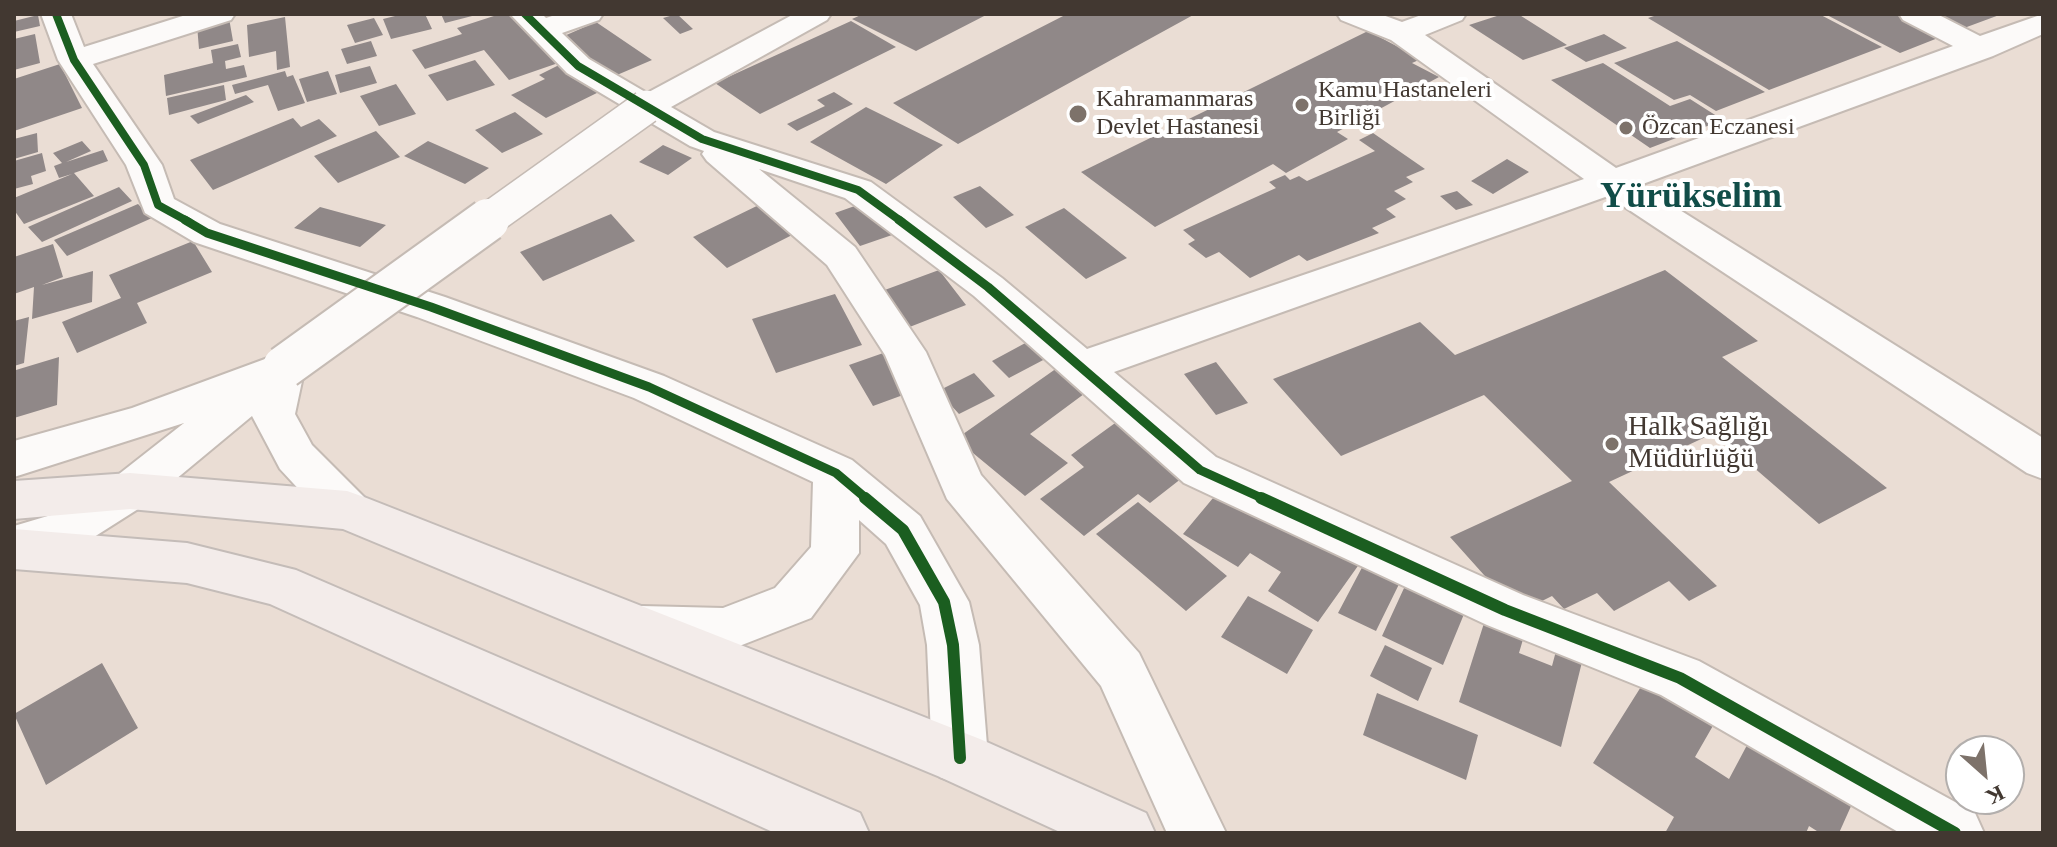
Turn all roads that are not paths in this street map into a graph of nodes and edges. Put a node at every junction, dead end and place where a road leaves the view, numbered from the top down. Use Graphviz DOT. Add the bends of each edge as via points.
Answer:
graph roads {
  1 [pos="56,14"];
  2 [pos="220,14"];
  3 [pos="588,14"];
  4 [pos="770,14"];
  5 [pos="816,14"];
  6 [pos="1352,14"];
  7 [pos="1451,14"];
  8 [pos="1914,14"];
  9 [pos="533,22"];
  10 [pos="2043,23"];
  11 [pos="1402,33"];
  12 [pos="1982,49"];
  13 [pos="74,60"];
  14 [pos="646,107"];
  15 [pos="702,139"];
  16 [pos="1613,183"];
  17 [pos="284,367"];
  18 [pos="1079,368"];
  19 [pos="14,459"];
  20 [pos="2043,461"];
  21 [pos="836,473"];
  22 [pos="130,491"];
  23 [pos="14,500"];
  24 [pos="347,510"];
  25 [pos="14,548"];
  26 [pos="638,628"];
  27 [pos="960,758"];
  28 [pos="840,833"];
  29 [pos="1126,833"];
  30 [pos="1197,833"];
  31 [pos="1955,833"];
  1 -- 13 [label="street"];
  2 -- 13 [label="street"];
  3 -- 9 [label="street"];
  4 -- 14 [label="street" via="649,81"];
  5 -- 14 [label="street"];
  6 -- 11 [label="street"];
  7 -- 11 [label="street"];
  8 -- 12 [label="street"];
  9 -- 14 [label="street" via="578,66"];
  10 -- 12 [label="street"];
  11 -- 16 [label="street"];
  12 -- 16 [label="street"];
  13 -- 21 [label="street" via="144,165 158,205 207,233 649,387"];
  14 -- 15 [label="street"];
  14 -- 17 [label="street, bridge"];
  15 -- 18 [label="street" via="858,190 988,287"];
  15 -- 30 [label="street" via="841,256 905,352 963,486 1120,670"];
  16 -- 18 [label="street"];
  16 -- 20 [label="street"];
  17 -- 19 [label="street" via="143,421"];
  17 -- 22 [label="street"];
  17 -- 24 [label="street" via="273,414 296,457"];
  18 -- 31 [label="street" via="1200,470 1505,610 1680,678"];
  21 -- 26 [label="street" via="835,553 793,603 724,630"];
  21 -- 27 [label="street" via="903,530 944,602 953,645"];
  22 -- 23 [label="main road"];
  22 -- 24 [label="main road"];
  22 -- 25 [label="street" via="66,530"];
  24 -- 26 [label="main road"];
  25 -- 28 [label="main road" via="187,563 279,585"];
  26 -- 27 [label="main road"];
  27 -- 29 [label="main road"];
}
